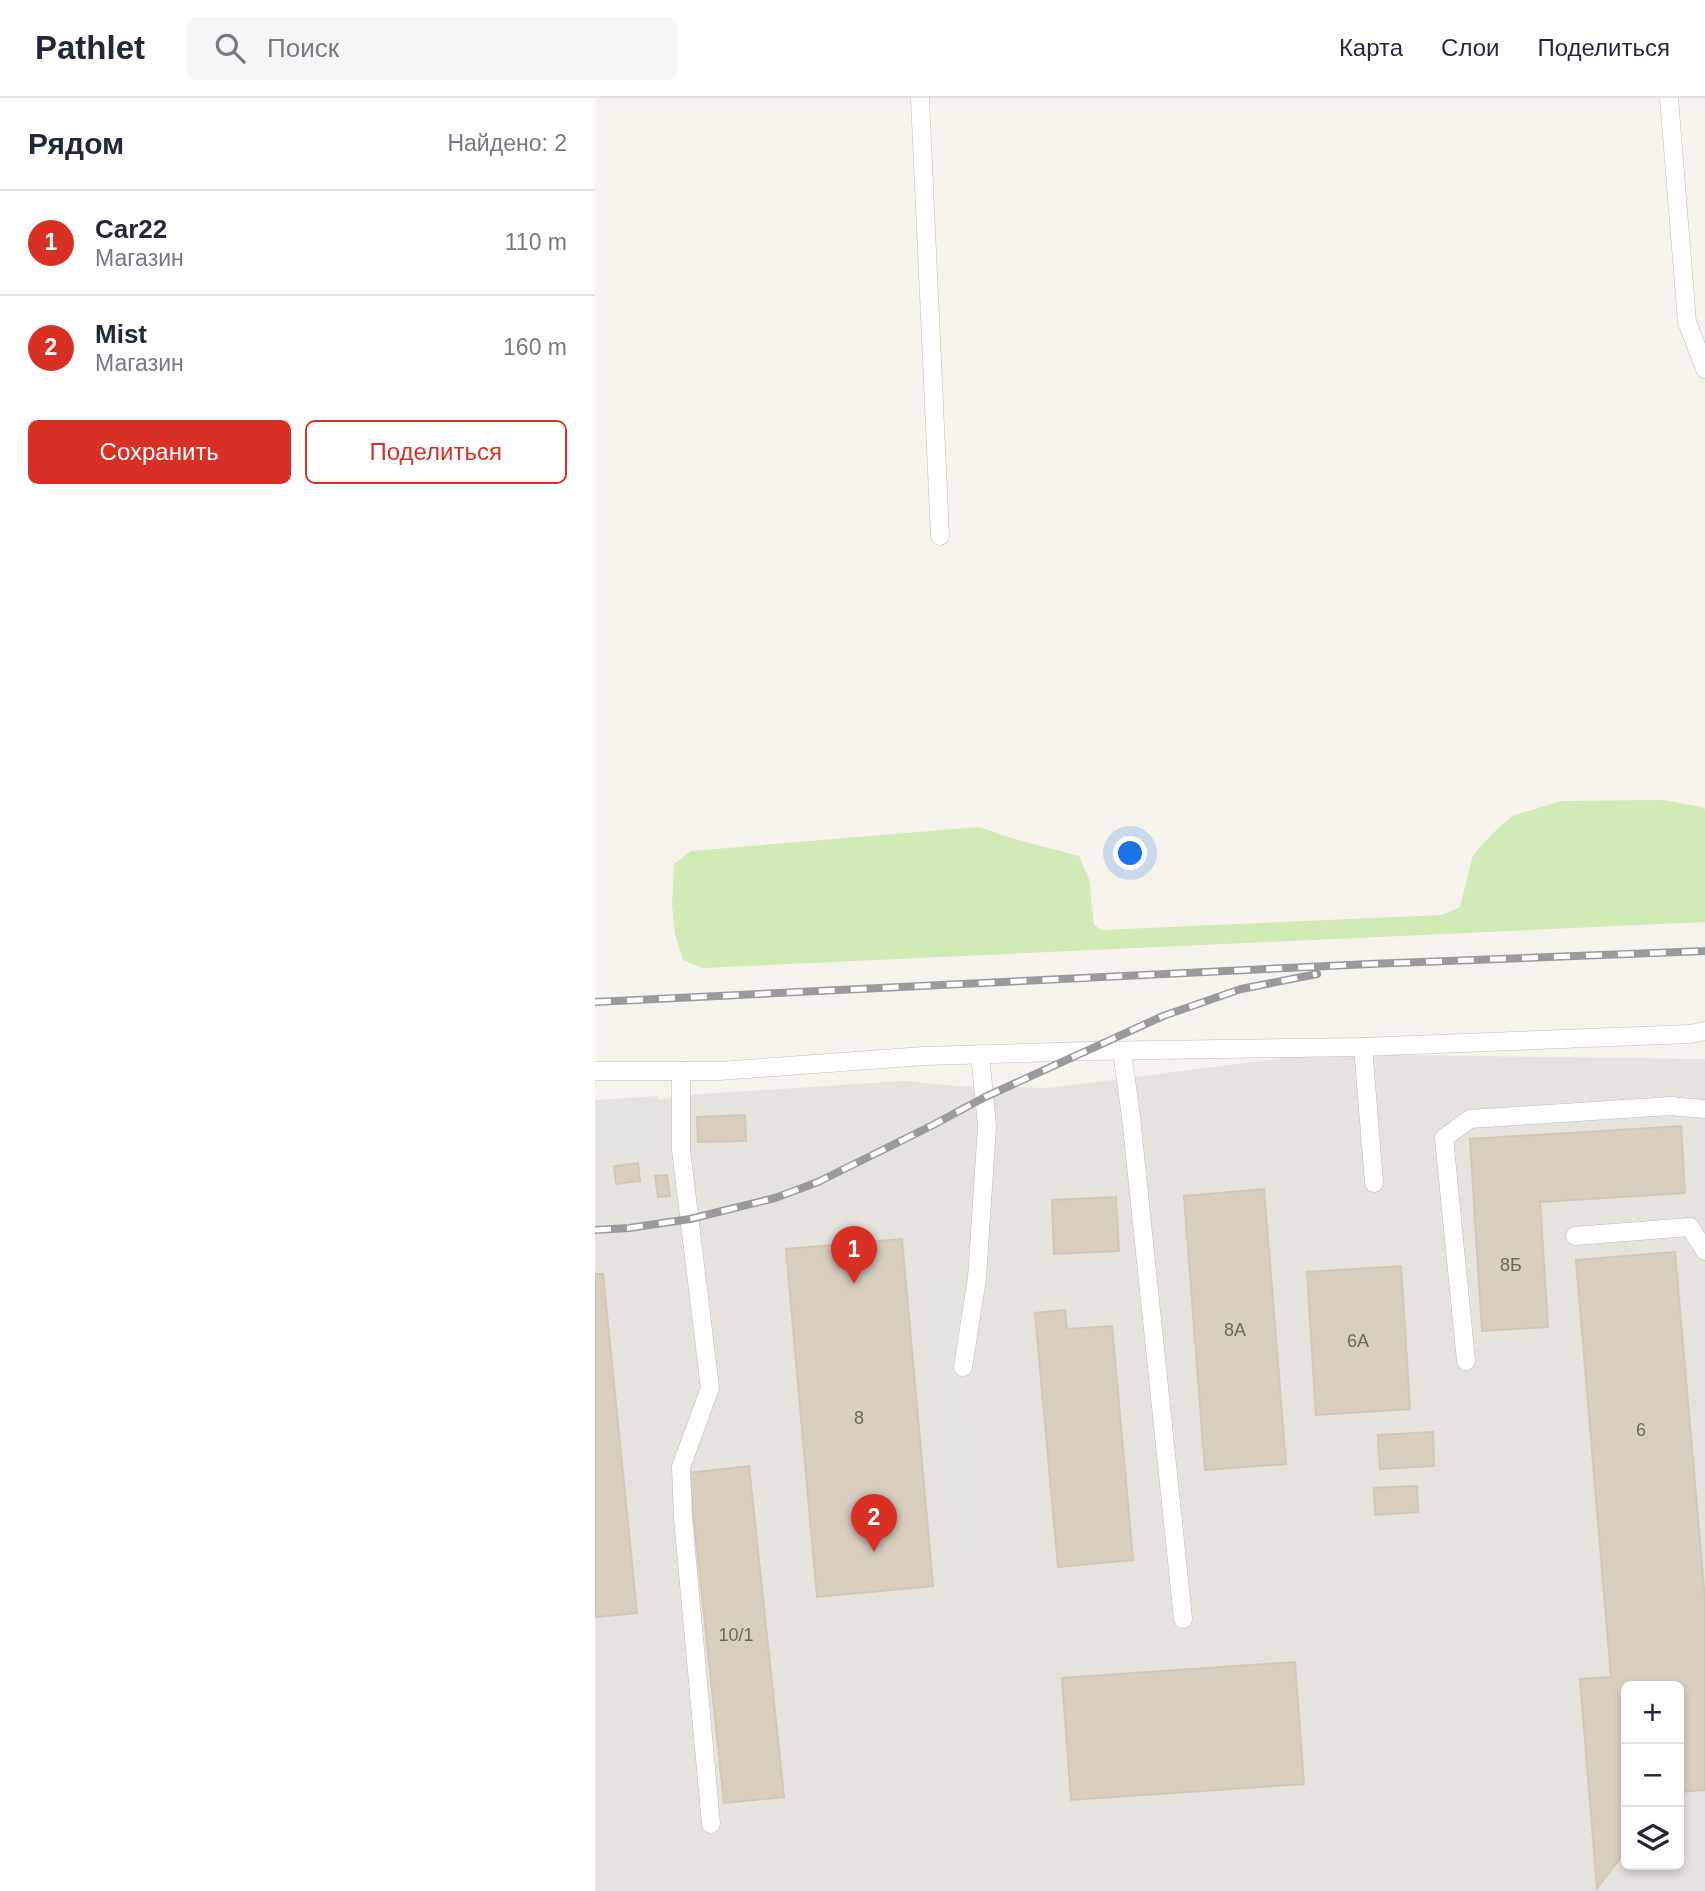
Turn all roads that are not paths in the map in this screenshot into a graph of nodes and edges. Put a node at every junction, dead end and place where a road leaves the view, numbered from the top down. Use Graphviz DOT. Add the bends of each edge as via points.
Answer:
graph roads {
  1 [pos="920,98"];
  2 [pos="1669,98"];
  3 [pos="1705,369"];
  4 [pos="940,536"];
  5 [pos="1705,1031"];
  6 [pos="1363,1047"];
  7 [pos="1122,1051"];
  8 [pos="980,1054"];
  9 [pos="595,1071"];
  10 [pos="681,1071"];
  11 [pos="1705,1109"];
  12 [pos="1374,1183"];
  13 [pos="1575,1236"];
  14 [pos="1705,1251"];
  15 [pos="1466,1361"];
  16 [pos="963,1367"];
  17 [pos="1183,1619"];
  18 [pos="711,1824"];
  1 -- 4 [label="lane"];
  2 -- 3 [label="lane" via="1687,323"];
  5 -- 6 [label="lane"];
  6 -- 7 [label="lane"];
  6 -- 12 [label="lane"];
  7 -- 8 [label="lane"];
  7 -- 17 [label="lane"];
  8 -- 10 [label="lane"];
  8 -- 16 [label="lane" via="987,1126 977,1278"];
  9 -- 10 [label="lane"];
  10 -- 18 [label="lane" via="681,1150 710,1388 681,1467"];
  11 -- 15 [label="lane" via="1670,1106 1470,1119 1444,1138"];
  13 -- 14 [label="lane" via="1690,1227"];
}
